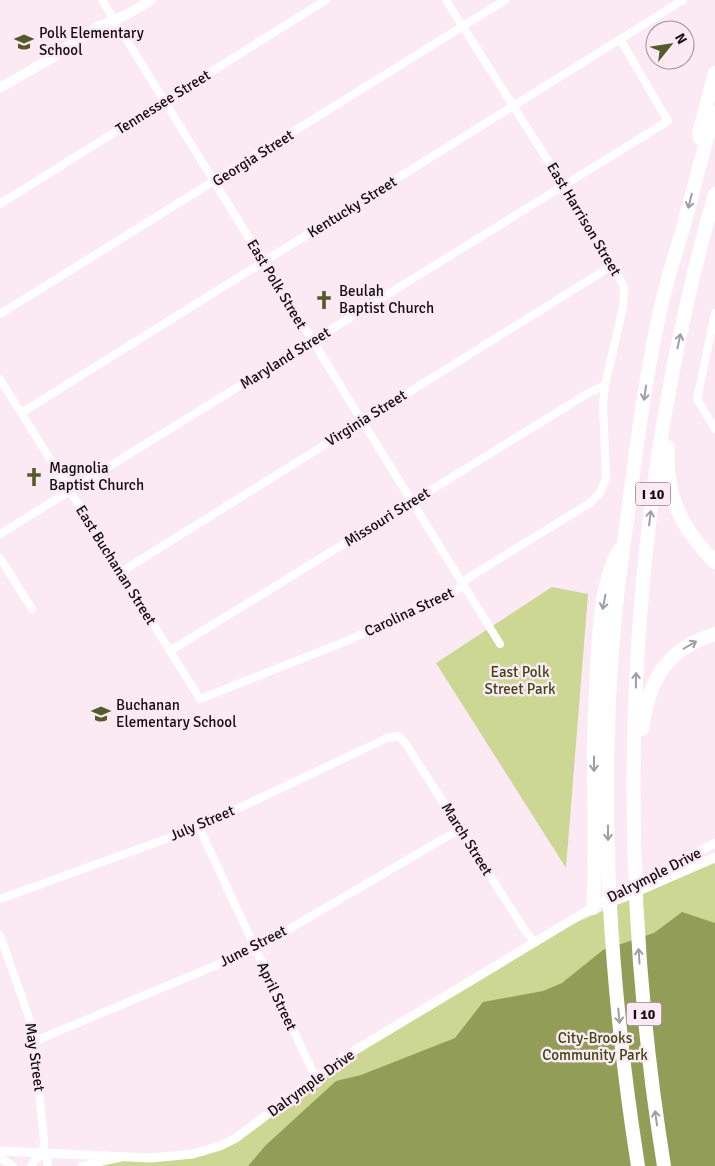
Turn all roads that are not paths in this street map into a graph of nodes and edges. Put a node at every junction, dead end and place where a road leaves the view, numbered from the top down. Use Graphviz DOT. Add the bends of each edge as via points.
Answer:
graph roads {
  1 [pos="102,0"];
  2 [pos="151,0"];
  3 [pos="326,0"];
  4 [pos="446,0"];
  5 [pos="505,0"];
  6 [pos="682,0"];
  7 [pos="114,20"];
  8 [pos="462,26"];
  9 [pos="620,39"];
  10 [pos="715,73"];
  11 [pos="0,88"];
  12 [pos="164,102"];
  13 [pos="514,105"];
  14 [pos="715,113"];
  15 [pos="702,154"];
  16 [pos="214,182"];
  17 [pos="564,186"];
  18 [pos="715,194"];
  19 [pos="0,204"];
  20 [pos="264,261"];
  21 [pos="613,265"];
  22 [pos="715,312"];
  23 [pos="0,314"];
  24 [pos="313,342"];
  25 [pos="672,374"];
  26 [pos="0,379"];
  27 [pos="605,385"];
  28 [pos="21,413"];
  29 [pos="362,421"];
  30 [pos="714,426"];
  31 [pos="70,491"];
  32 [pos="600,493"];
  33 [pos="413,500"];
  34 [pos="0,534"];
  35 [pos="625,540"];
  36 [pos="0,558"];
  37 [pos="715,562"];
  38 [pos="120,572"];
  39 [pos="464,583"];
  40 [pos="32,609"];
  41 [pos="715,634"];
  42 [pos="500,644"];
  43 [pos="170,651"];
  44 [pos="200,699"];
  45 [pos="399,736"];
  46 [pos="633,799"];
  47 [pos="199,827"];
  48 [pos="460,829"];
  49 [pos="715,843"];
  50 [pos="715,857"];
  51 [pos="0,899"];
  52 [pos="592,908"];
  53 [pos="0,935"];
  54 [pos="534,942"];
  55 [pos="255,949"];
  56 [pos="35,1041"];
  57 [pos="316,1080"];
  58 [pos="0,1151"];
  59 [pos="43,1154"];
  60 [pos="121,1157"];
  61 [pos="0,1158"];
  62 [pos="13,1166"];
  63 [pos="31,1166"];
  64 [pos="48,1166"];
  65 [pos="82,1166"];
  66 [pos="638,1166"];
  67 [pos="664,1166"];
  1 -- 7 [label="street, East Polk Street"];
  2 -- 7 [label="main road"];
  3 -- 12 [label="street, Tennessee Street"];
  4 -- 8 [label="street, East Harrison Street"];
  5 -- 8 [label="street, Georgia Street"];
  6 -- 9 [label="street, Kentucky Street"];
  7 -- 11 [label="main road" via="99,26"];
  7 -- 12 [label="street, East Polk Street"];
  8 -- 13 [label="street, East Harrison Street"];
  8 -- 16 [label="street, Georgia Street"];
  9 -- 13 [label="street, Kentucky Street"];
  9 -- 17 [label="street, Maryland Street" via="668,121"];
  10 -- 15 [label="highway" via="699,133"];
  12 -- 16 [label="street, East Polk Street"];
  12 -- 19 [label="street, Tennessee Street"];
  13 -- 17 [label="street, East Harrison Street"];
  13 -- 20 [label="street, Kentucky Street"];
  14 -- 15 [label="highway, I 10"];
  15 -- 35 [label="highway, I 10, one-way" via="652,346"];
  16 -- 20 [label="street, East Polk Street"];
  16 -- 23 [label="street, Georgia Street"];
  17 -- 21 [label="street, East Harrison Street"];
  17 -- 24 [label="street, Maryland Street"];
  25 -- 18 [label="highway, I 10, one-way"];
  20 -- 24 [label="street, East Polk Street"];
  20 -- 28 [label="street, Kentucky Street"];
  21 -- 27 [label="street, East Harrison Street" via="625,295"];
  21 -- 29 [label="street, Virginia Street"];
  22 -- 30 [label="street" via="697,399"];
  24 -- 29 [label="street, East Polk Street"];
  24 -- 31 [label="street, Maryland Street"];
  25 -- 37 [label="highway" via="667,459 670,490 691,536"];
  46 -- 25 [label="highway, I 10, one-way" via="636,674 646,546"];
  26 -- 28 [label="street, East Buchanan Street"];
  27 -- 32 [label="street, East Harrison Street" via="602,424 606,478"];
  27 -- 33 [label="street, Missouri Street"];
  28 -- 31 [label="street, East Buchanan Street"];
  29 -- 33 [label="street, East Polk Street"];
  29 -- 38 [label="street, Virginia Street"];
  31 -- 34 [label="street, Maryland Street"];
  31 -- 38 [label="street, East Buchanan Street"];
  32 -- 39 [label="street, Carolina Street" via="583,508"];
  33 -- 39 [label="street, East Polk Street"];
  33 -- 43 [label="street, Missouri Street"];
  35 -- 52 [label="highway, one-way" via="613,562 602,606 594,742 595,876"];
  35 -- 66 [label="highway, I 10, one-way" via="610,672 608,863 615,986"];
  36 -- 40 [label="street"];
  38 -- 43 [label="street, East Buchanan Street"];
  39 -- 42 [label="street, East Polk Street"];
  39 -- 44 [label="street, Carolina Street" via="457,590 384,624"];
  46 -- 41 [label="highway, one-way" via="645,706 654,680 681,650"];
  43 -- 44 [label="street, East Buchanan Street"];
  45 -- 47 [label="street, July Street"];
  45 -- 48 [label="street, March Street"];
  67 -- 46 [label="highway, I 10, one-way" via="646,1031 636,921"];
  47 -- 51 [label="street, July Street"];
  47 -- 55 [label="street, April Street"];
  48 -- 54 [label="street, March Street"];
  48 -- 55 [label="street, June Street"];
  49 -- 52 [label="street, Dalrymple Drive"];
  50 -- 52 [label="street, Dalrymple Drive" via="624,898"];
  52 -- 54 [label="street, Dalrymple Drive"];
  53 -- 56 [label="street, May Street"];
  54 -- 57 [label="street, Dalrymple Drive" via="344,1057"];
  55 -- 56 [label="street, June Street"];
  55 -- 57 [label="street, April Street"];
  56 -- 59 [label="street, May Street"];
  57 -- 60 [label="street, Dalrymple Drive" via="220,1146 177,1156"];
  58 -- 59 [label="street, Dalrymple Drive"];
  59 -- 60 [label="street, Dalrymple Drive"];
  59 -- 63 [label="street"];
  59 -- 64 [label="street, May Street"];
  60 -- 65 [label="street"];
  61 -- 62 [label="street"];
}
